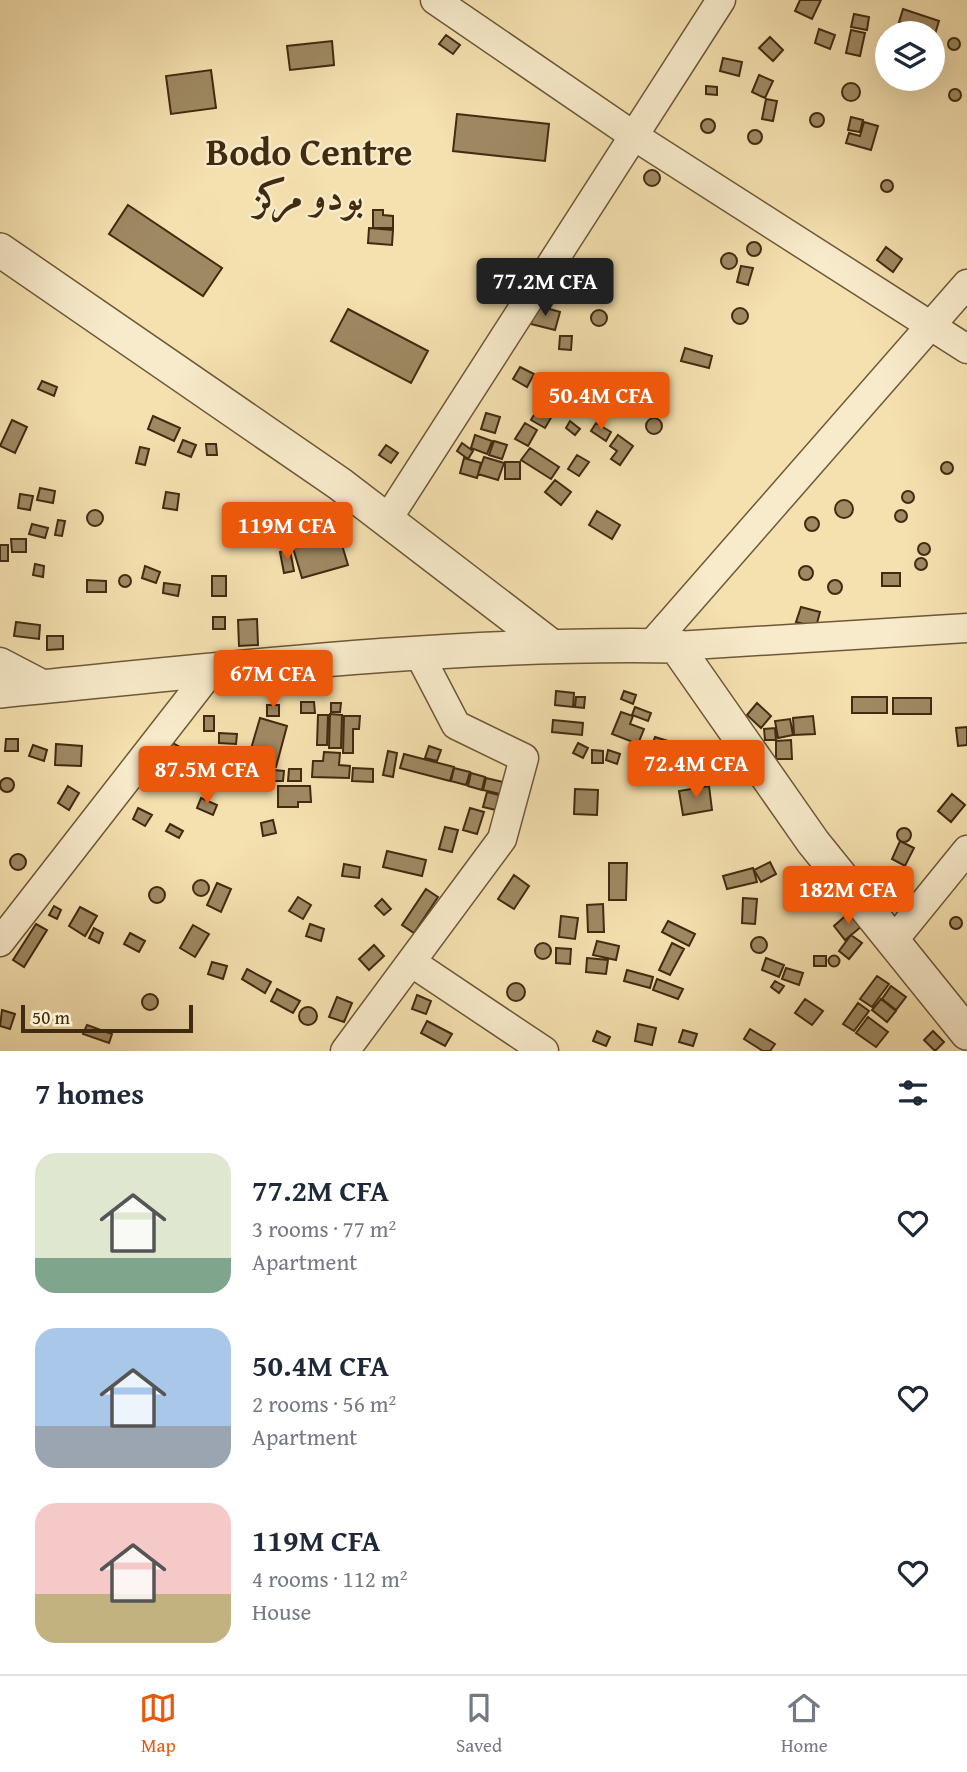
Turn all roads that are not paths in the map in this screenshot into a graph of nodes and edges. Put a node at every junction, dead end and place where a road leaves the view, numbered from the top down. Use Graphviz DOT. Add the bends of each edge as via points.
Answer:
graph roads {
  1 [pos="435,0"];
  2 [pos="721,0"];
  3 [pos="634,136"];
  4 [pos="0,250"];
  5 [pos="967,284"];
  6 [pos="930,326"];
  7 [pos="967,349"];
  8 [pos="387,520"];
  9 [pos="967,628"];
  10 [pos="550,645"];
  11 [pos="663,646"];
  12 [pos="419,654"];
  13 [pos="0,662"];
  14 [pos="211,671"];
  15 [pos="46,687"];
  16 [pos="0,691"];
  17 [pos="967,850"];
  18 [pos="893,941"];
  19 [pos="0,942"];
  20 [pos="411,962"];
  21 [pos="967,1033"];
  22 [pos="345,1051"];
  23 [pos="544,1051"];
  1 -- 3 [label="street"];
  2 -- 3 [label="street"];
  3 -- 6 [label="street"];
  3 -- 8 [label="street"];
  4 -- 8 [label="street"];
  5 -- 6 [label="street"];
  6 -- 7 [label="street"];
  6 -- 11 [label="street"];
  8 -- 10 [label="street"];
  9 -- 11 [label="street"];
  10 -- 11 [label="street"];
  10 -- 12 [label="street"];
  11 -- 18 [label="street"];
  12 -- 14 [label="street"];
  12 -- 20 [label="street" via="456,725 524,758 502,839"];
  13 -- 15 [label="street"];
  14 -- 15 [label="street"];
  14 -- 19 [label="street"];
  15 -- 16 [label="street"];
  17 -- 18 [label="street"];
  18 -- 21 [label="street"];
  20 -- 22 [label="street"];
  20 -- 23 [label="street"];
}
